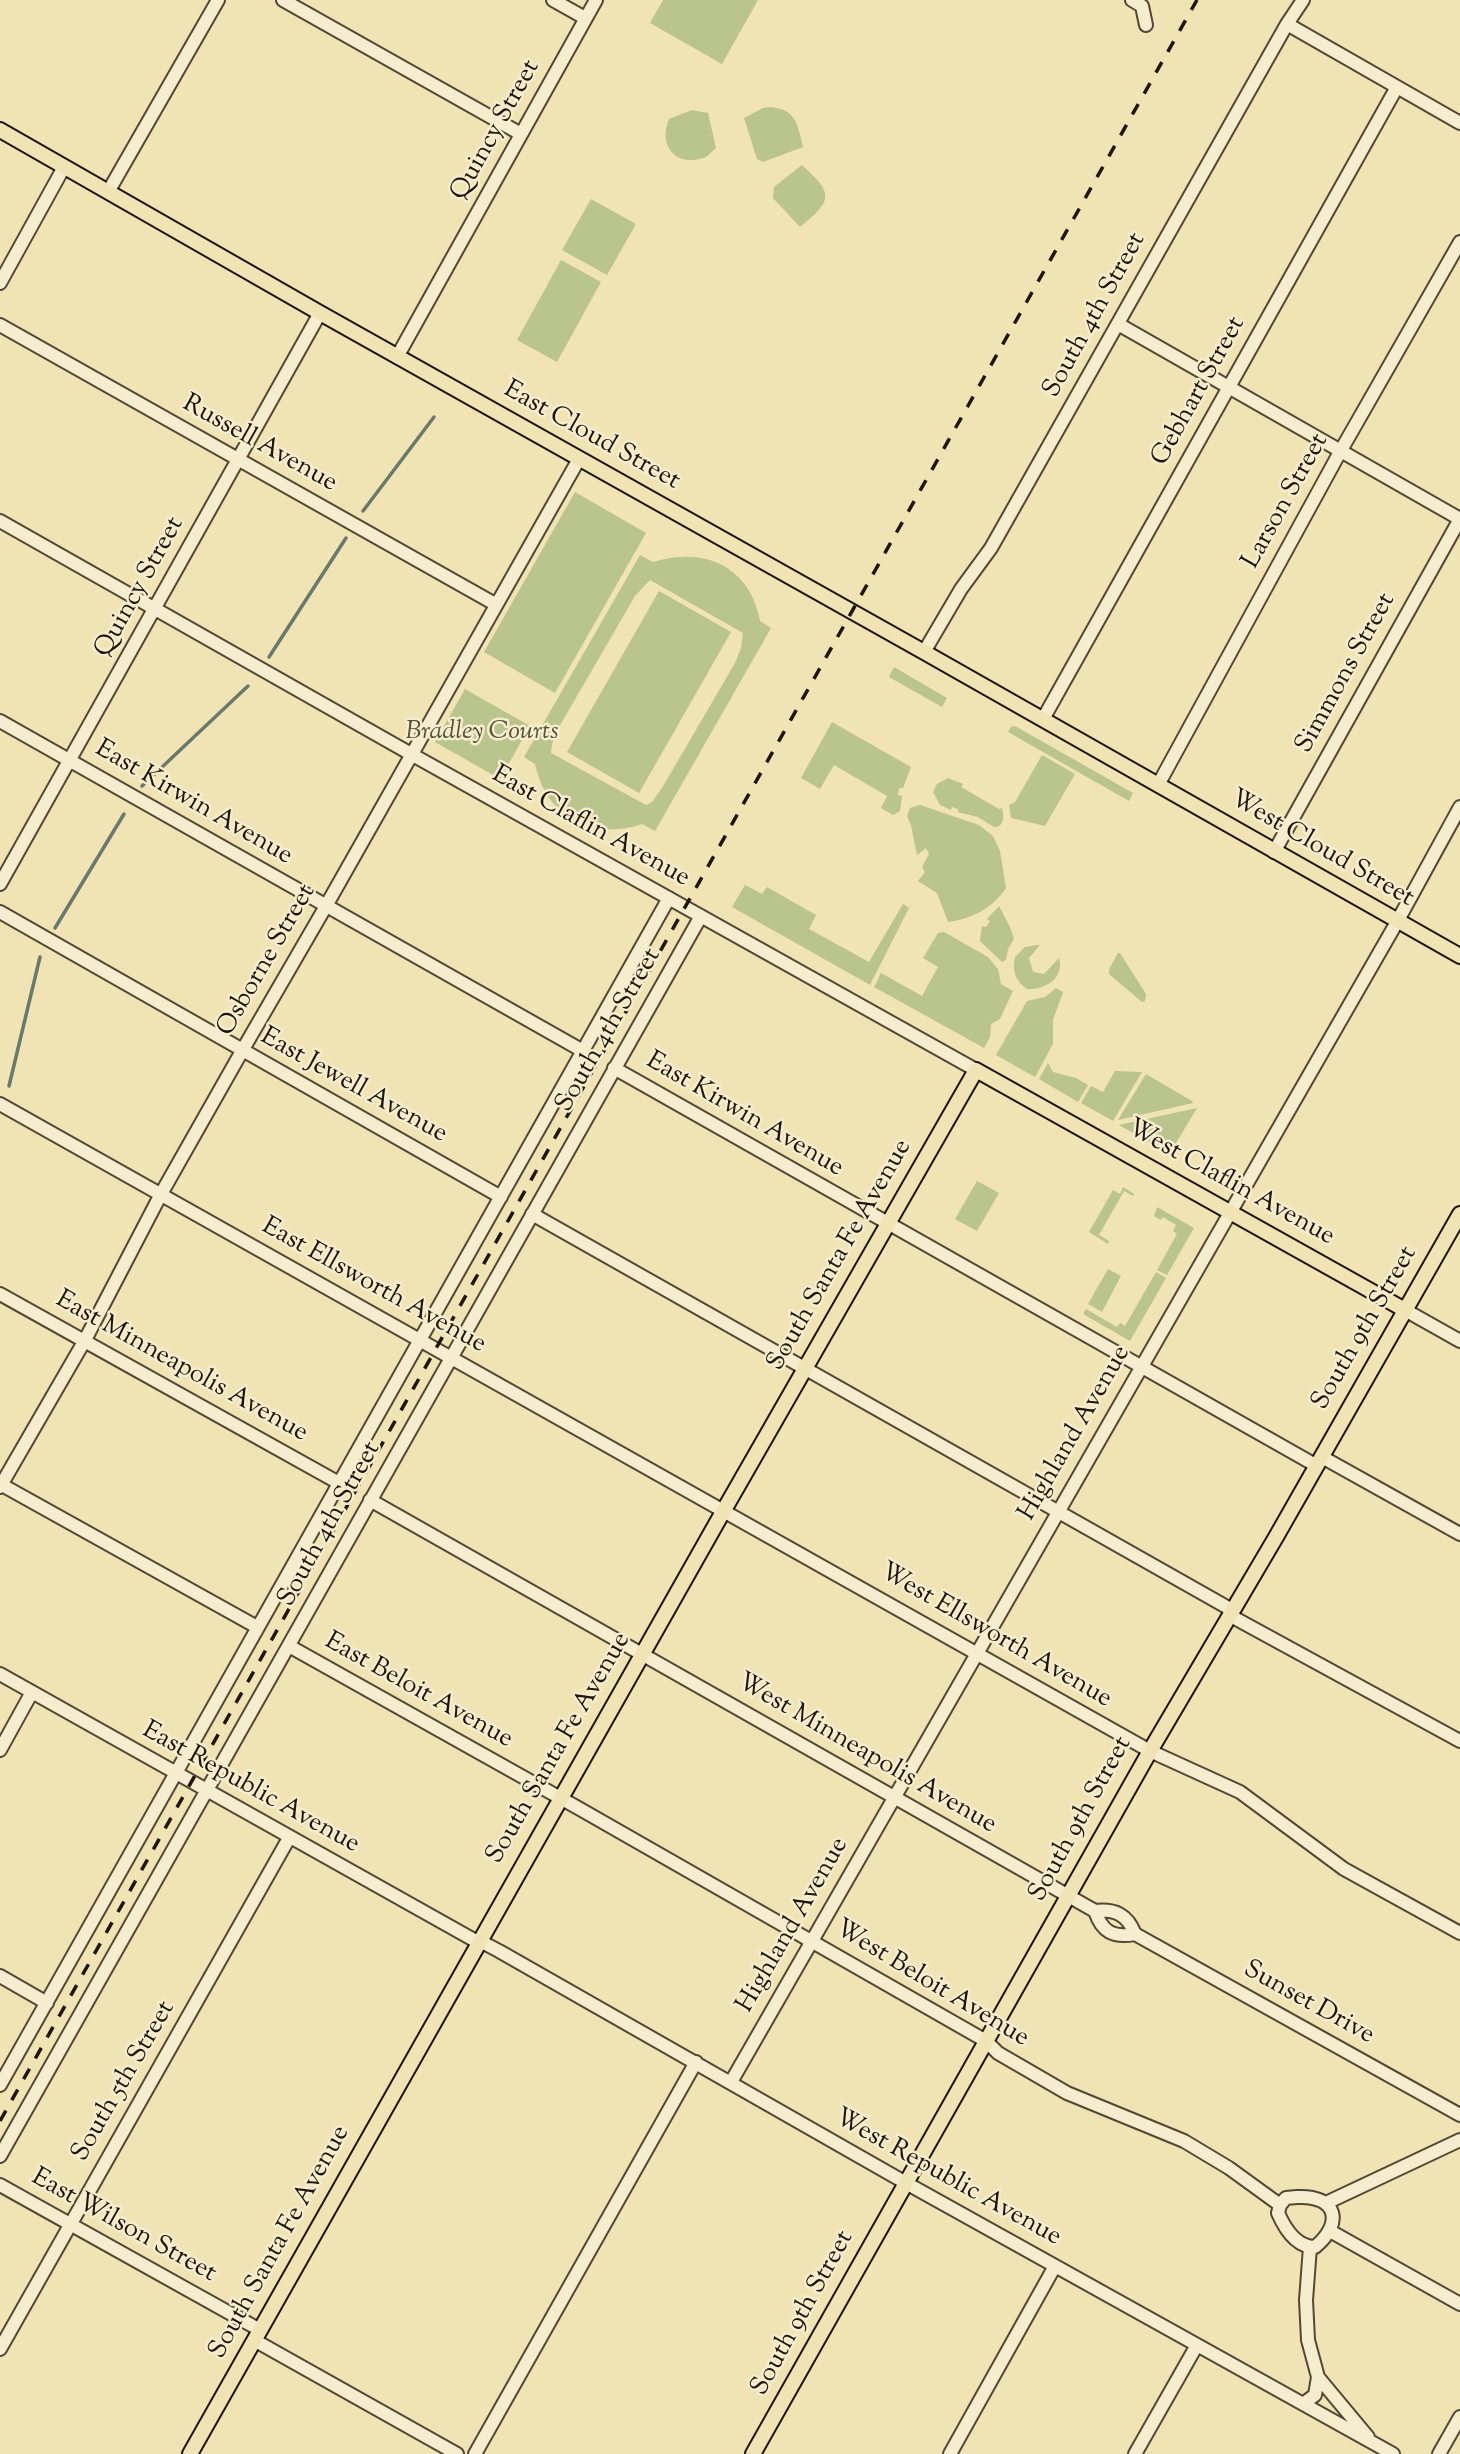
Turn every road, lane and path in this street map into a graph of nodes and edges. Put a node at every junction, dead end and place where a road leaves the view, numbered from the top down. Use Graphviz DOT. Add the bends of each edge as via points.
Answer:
graph roads {
  1 [pos="218,0"];
  2 [pos="283,0"];
  3 [pos="553,0"];
  4 [pos="596,0"];
  5 [pos="1132,0"];
  6 [pos="1303,0"];
  7 [pos="585,18"];
  8 [pos="1287,24"];
  9 [pos="1146,25"];
  10 [pos="1397,87"];
  11 [pos="1460,123"];
  12 [pos="0,130"];
  13 [pos="521,134"];
  14 [pos="64,167"];
  15 [pos="108,192"];
  16 [pos="1460,242"];
  17 [pos="0,283"];
  18 [pos="320,313"];
  19 [pos="1118,324"];
  20 [pos="0,325"];
  21 [pos="397,357"];
  22 [pos="1228,387"];
  23 [pos="1340,452"];
  24 [pos="579,459"];
  25 [pos="240,460"];
  26 [pos="1460,519"];
  27 [pos="0,521"];
  28 [pos="495,604"];
  29 [pos="155,610"];
  30 [pos="924,652"];
  31 [pos="1043,719"];
  32 [pos="0,721"];
  33 [pos="411,754"];
  34 [pos="70,761"];
  35 [pos="1158,785"];
  36 [pos="1460,807"];
  37 [pos="1274,852"];
  38 [pos="0,884"];
  39 [pos="669,898"];
  40 [pos="326,906"];
  41 [pos="0,912"];
  42 [pos="701,916"];
  43 [pos="1397,922"];
  44 [pos="1460,956"];
  45 [pos="242,1051"];
  46 [pos="583,1051"];
  47 [pos="614,1068"];
  48 [pos="976,1070"];
  49 [pos="0,1104"];
  50 [pos="162,1194"];
  51 [pos="502,1197"];
  52 [pos="1230,1211"];
  53 [pos="532,1214"];
  54 [pos="1460,1214"];
  55 [pos="889,1224"];
  56 [pos="0,1294"];
  57 [pos="1405,1310"];
  58 [pos="419,1339"];
  59 [pos="85,1340"];
  60 [pos="1460,1341"];
  61 [pos="452,1357"];
  62 [pos="1141,1366"];
  63 [pos="806,1367"];
  64 [pos="1319,1462"];
  65 [pos="339,1483"];
  66 [pos="1,1486"];
  67 [pos="370,1500"];
  68 [pos="724,1510"];
  69 [pos="1058,1512"];
  70 [pos="1460,1534"];
  71 [pos="1231,1613"];
  72 [pos="257,1627"];
  73 [pos="289,1646"];
  74 [pos="977,1653"];
  75 [pos="642,1655"];
  76 [pos="0,1674"];
  77 [pos="32,1692"];
  78 [pos="1460,1741"];
  79 [pos="0,1750"];
  80 [pos="1150,1751"];
  81 [pos="174,1773"];
  82 [pos="207,1791"];
  83 [pos="894,1797"];
  84 [pos="561,1798"];
  85 [pos="289,1838"];
  86 [pos="1068,1896"];
  87 [pos="1095,1912"];
  88 [pos="1460,1933"];
  89 [pos="1135,1934"];
  90 [pos="812,1940"];
  91 [pos="480,1941"];
  92 [pos="0,1976"];
  93 [pos="47,2003"];
  94 [pos="986,2041"];
  95 [pos="696,2062"];
  96 [pos="731,2082"];
  97 [pos="0,2084"];
  98 [pos="1460,2115"];
  99 [pos="1460,2140"];
  100 [pos="0,2156"];
  101 [pos="906,2183"];
  102 [pos="0,2185"];
  103 [pos="1326,2203"];
  104 [pos="1280,2205"];
  105 [pos="70,2224"];
  106 [pos="1330,2231"];
  107 [pos="1310,2247"];
  108 [pos="1055,2266"];
  109 [pos="1460,2304"];
  110 [pos="257,2335"];
  111 [pos="1197,2345"];
  112 [pos="0,2349"];
  113 [pos="1318,2377"];
  114 [pos="1303,2404"];
  115 [pos="1460,2417"];
  116 [pos="1374,2444"];
  117 [pos="190,2454"];
  118 [pos="457,2454"];
  119 [pos="475,2454"];
  120 [pos="753,2454"];
  121 [pos="950,2454"];
  122 [pos="1135,2454"];
  123 [pos="1393,2454"];
  124 [pos="1439,2454"];
  1 -- 15 [label="street"];
  2 -- 13 [label="street"];
  3 -- 7 [label="street"];
  4 -- 7 [label="street, Quincy Street"];
  5 -- 9 [label="street" via="1142,6"];
  6 -- 8 [label="street, South 4th Street"];
  7 -- 13 [label="street, Quincy Street"];
  8 -- 10 [label="street"];
  8 -- 19 [label="street, South 4th Street"];
  10 -- 11 [label="street"];
  10 -- 22 [label="street, Gebhart Street"];
  12 -- 14 [label="main road, East Cloud Street"];
  13 -- 21 [label="street, Quincy Street"];
  14 -- 15 [label="main road, East Cloud Street"];
  14 -- 17 [label="street"];
  15 -- 18 [label="main road, East Cloud Street"];
  16 -- 23 [label="street, Larson Street"];
  18 -- 21 [label="main road, East Cloud Street"];
  18 -- 25 [label="street, Quincy Street"];
  19 -- 22 [label="street"];
  19 -- 30 [label="street, South 4th Street" via="991,548"];
  20 -- 25 [label="street, Russell Avenue"];
  21 -- 24 [label="main road, East Cloud Street"];
  22 -- 23 [label="street"];
  22 -- 31 [label="street, Gebhart Street"];
  23 -- 26 [label="street"];
  23 -- 35 [label="street, Larson Street"];
  24 -- 28 [label="street, Osborne Street"];
  24 -- 30 [label="main road, East Cloud Street"];
  25 -- 28 [label="street, Russell Avenue"];
  25 -- 29 [label="street, Quincy Street"];
  26 -- 37 [label="street, Simmons Street"];
  27 -- 29 [label="street, East Claflin Avenue"];
  28 -- 33 [label="street, Osborne Street"];
  29 -- 33 [label="street, East Claflin Avenue"];
  29 -- 34 [label="street, Quincy Street"];
  30 -- 31 [label="main road, East Cloud Street"];
  31 -- 35 [label="main road, East Cloud Street"];
  32 -- 34 [label="street, East Kirwin Avenue"];
  33 -- 39 [label="street, East Claflin Avenue"];
  33 -- 40 [label="street, Osborne Street"];
  34 -- 38 [label="street, Quincy Street"];
  34 -- 40 [label="street, East Kirwin Avenue"];
  35 -- 37 [label="main road, West Cloud Street"];
  36 -- 43 [label="street, Highland Avenue"];
  37 -- 43 [label="main road, West Cloud Street"];
  39 -- 42 [label="street, East Claflin Avenue"];
  39 -- 46 [label="street, South 4th Street"];
  40 -- 45 [label="street, Osborne Street"];
  40 -- 46 [label="street, East Kirwin Avenue"];
  41 -- 45 [label="street, East Jewell Avenue"];
  42 -- 47 [label="street, South 4th Street"];
  42 -- 48 [label="street, East Claflin Avenue"];
  43 -- 44 [label="main road, West Cloud Street"];
  43 -- 52 [label="street, Highland Avenue"];
  45 -- 50 [label="street, Osborne Street"];
  45 -- 51 [label="street, East Jewell Avenue"];
  46 -- 51 [label="street, South 4th Street"];
  47 -- 53 [label="street, South 4th Street"];
  47 -- 55 [label="street, East Kirwin Avenue"];
  48 -- 52 [label="main road, West Claflin Avenue"];
  48 -- 55 [label="main road, South Santa Fe Avenue"];
  49 -- 50 [label="street, East Ellsworth Avenue"];
  50 -- 58 [label="street, East Ellsworth Avenue"];
  50 -- 59 [label="street, Osborne Street"];
  51 -- 58 [label="street, South 4th Street"];
  52 -- 57 [label="main road, West Claflin Avenue"];
  52 -- 62 [label="street, Highland Avenue"];
  53 -- 61 [label="street, South 4th Street"];
  53 -- 63 [label="street"];
  54 -- 57 [label="main road, South 9th Street"];
  55 -- 62 [label="street, East Kirwin Avenue"];
  55 -- 63 [label="main road, South Santa Fe Avenue"];
  56 -- 59 [label="street, East Minneapolis Avenue"];
  57 -- 60 [label="street, West Claflin Avenue"];
  57 -- 64 [label="main road, South 9th Street"];
  58 -- 61 [label="street, East Ellsworth Avenue"];
  58 -- 65 [label="street, South 4th Street"];
  59 -- 65 [label="street, East Minneapolis Avenue"];
  59 -- 66 [label="street, Osborne Street"];
  61 -- 67 [label="street, South 4th Street"];
  61 -- 68 [label="street, East Ellsworth Avenue"];
  62 -- 64 [label="street, East Kirwin Avenue"];
  62 -- 69 [label="street, Highland Avenue"];
  63 -- 68 [label="main road, South Santa Fe Avenue"];
  63 -- 69 [label="street"];
  64 -- 70 [label="street, East Kirwin Avenue"];
  64 -- 71 [label="main road, South 9th Street"];
  65 -- 72 [label="street, South 4th Street"];
  66 -- 72 [label="street"];
  67 -- 73 [label="street, South 4th Street"];
  67 -- 75 [label="street"];
  68 -- 74 [label="street, West Ellsworth Avenue"];
  68 -- 75 [label="main road, South Santa Fe Avenue"];
  69 -- 71 [label="street"];
  69 -- 74 [label="street, Highland Avenue"];
  71 -- 78 [label="street"];
  71 -- 80 [label="main road, South 9th Street"];
  72 -- 81 [label="street, South 4th Street"];
  73 -- 82 [label="street, South 4th Street"];
  73 -- 84 [label="street, East Beloit Avenue"];
  74 -- 80 [label="street, West Ellsworth Avenue"];
  74 -- 83 [label="street, Highland Avenue"];
  75 -- 83 [label="street, West Minneapolis Avenue"];
  75 -- 84 [label="main road, South Santa Fe Avenue"];
  76 -- 77 [label="street, East Republic Avenue"];
  77 -- 79 [label="street"];
  77 -- 81 [label="street, East Republic Avenue"];
  80 -- 86 [label="main road, South 9th Street"];
  80 -- 88 [label="street, West Ellsworth Avenue" via="1240,1792 1344,1869"];
  81 -- 82 [label="street, East Republic Avenue"];
  81 -- 93 [label="street, South 4th Street"];
  82 -- 85 [label="street, East Republic Avenue"];
  82 -- 100 [label="street, South 4th Street"];
  83 -- 86 [label="street, West Minneapolis Avenue"];
  83 -- 90 [label="street, Highland Avenue"];
  84 -- 90 [label="street, West Beloit Avenue"];
  84 -- 91 [label="main road, South Santa Fe Avenue"];
  85 -- 91 [label="street, East Republic Avenue"];
  85 -- 105 [label="street, South 5th Street"];
  86 -- 87 [label="street, Sunset Drive"];
  86 -- 94 [label="main road, South 9th Street"];
  87 -- 89 [label="street, Sunset Drive" via="1121,1914"];
  87 -- 89 [label="street, Sunset Drive" via="1109,1933"];
  89 -- 98 [label="street, Sunset Drive"];
  90 -- 94 [label="street, West Beloit Avenue"];
  90 -- 96 [label="street, Highland Avenue"];
  91 -- 95 [label="street, West Republic Avenue"];
  91 -- 110 [label="main road, South Santa Fe Avenue"];
  92 -- 93 [label="street"];
  93 -- 97 [label="street, South 4th Street"];
  94 -- 101 [label="main road, South 9th Street"];
  94 -- 104 [label="street, West Beloit Avenue" via="998,2053 1067,2093 1184,2141"];
  95 -- 96 [label="street, West Republic Avenue"];
  95 -- 119 [label="street"];
  96 -- 101 [label="street, West Republic Avenue"];
  99 -- 103 [label="street"];
  101 -- 108 [label="street, West Republic Avenue"];
  101 -- 120 [label="main road, South 9th Street"];
  102 -- 105 [label="street, East Wilson Street"];
  103 -- 104 [label="street" via="1306,2197 1286,2198"];
  103 -- 106 [label="street" via="1333,2218"];
  104 -- 107 [label="street" via="1281,2221 1297,2243"];
  105 -- 110 [label="street, East Wilson Street"];
  105 -- 112 [label="street, South 5th Street"];
  106 -- 107 [label="street"];
  106 -- 109 [label="street"];
  107 -- 113 [label="street" via="1308,2340"];
  108 -- 111 [label="street, West Republic Avenue"];
  108 -- 121 [label="street"];
  110 -- 117 [label="main road, South Santa Fe Avenue"];
  110 -- 118 [label="street, East Wilson Street"];
  111 -- 114 [label="street, West Republic Avenue"];
  111 -- 122 [label="street"];
  113 -- 114 [label="street" via="1315,2395"];
  113 -- 116 [label="street"];
  114 -- 116 [label="street, West Republic Avenue"];
  115 -- 124 [label="street"];
  116 -- 123 [label="street, West Republic Avenue"];
}
